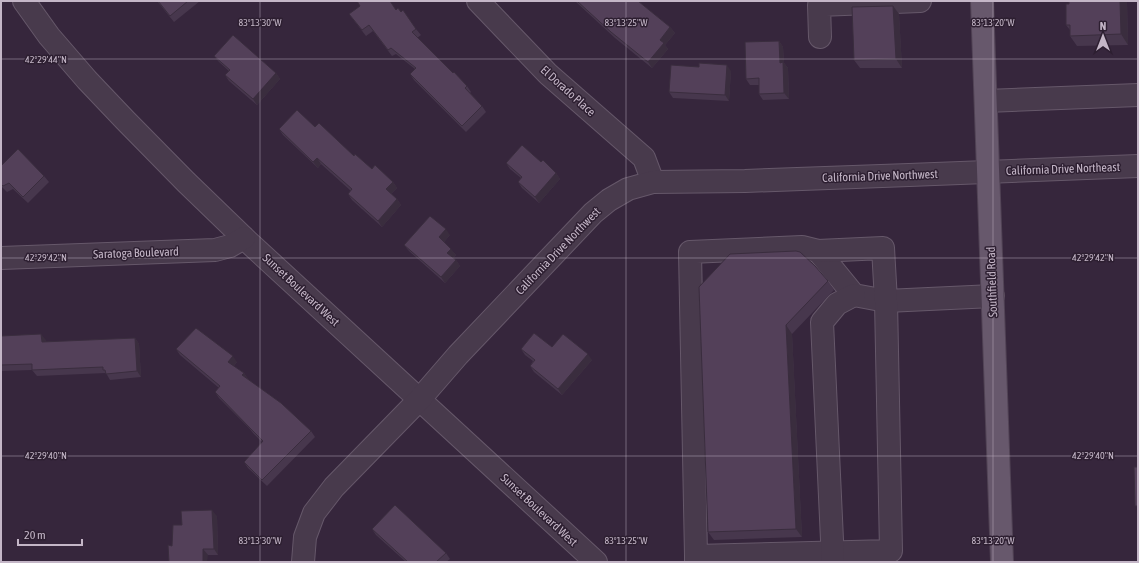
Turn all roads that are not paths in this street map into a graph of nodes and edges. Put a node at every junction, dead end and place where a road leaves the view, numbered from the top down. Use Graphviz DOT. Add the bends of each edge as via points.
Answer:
graph roads {
  1 [pos="24,1"];
  2 [pos="478,1"];
  3 [pos="920,1"];
  4 [pos="982,1"];
  5 [pos="820,37"];
  6 [pos="1138,95"];
  7 [pos="986,101"];
  8 [pos="1138,166"];
  9 [pos="989,172"];
  10 [pos="653,182"];
  11 [pos="244,238"];
  12 [pos="818,252"];
  13 [pos="1,258"];
  14 [pos="854,295"];
  15 [pos="992,296"];
  16 [pos="886,301"];
  17 [pos="419,400"];
  18 [pos="833,557"];
  19 [pos="696,559"];
  20 [pos="303,562"];
  21 [pos="596,562"];
  22 [pos="1002,562"];
  1 -- 11 [label="street, Sunset Boulevard West" via="49,36 87,80"];
  2 -- 10 [label="street, El Dorado Place" via="548,74 644,158"];
  3 -- 5 [label="street" via="819,5"];
  4 -- 7 [label="main road, Southfield Road"];
  6 -- 7 [label="street"];
  7 -- 9 [label="main road, Southfield Road"];
  8 -- 9 [label="street, California Drive Northeast"];
  9 -- 10 [label="street, California Drive Northwest"];
  9 -- 15 [label="main road, Southfield Road"];
  10 -- 17 [label="street, California Drive Northwest" via="628,189 593,213 458,355"];
  11 -- 13 [label="street, Saratoga Boulevard" via="216,250"];
  11 -- 17 [label="street, Sunset Boulevard West"];
  12 -- 14 [label="street"];
  12 -- 16 [label="street" via="883,248"];
  12 -- 19 [label="street" via="802,247 690,252"];
  14 -- 16 [label="street"];
  14 -- 18 [label="street" via="838,304 822,322"];
  15 -- 16 [label="street"];
  15 -- 22 [label="main road, Southfield Road"];
  16 -- 18 [label="street" via="891,551"];
  17 -- 20 [label="street, California Drive Northwest" via="334,487 314,513 305,537"];
  17 -- 21 [label="street, Sunset Boulevard West"];
  18 -- 19 [label="street"];
}
